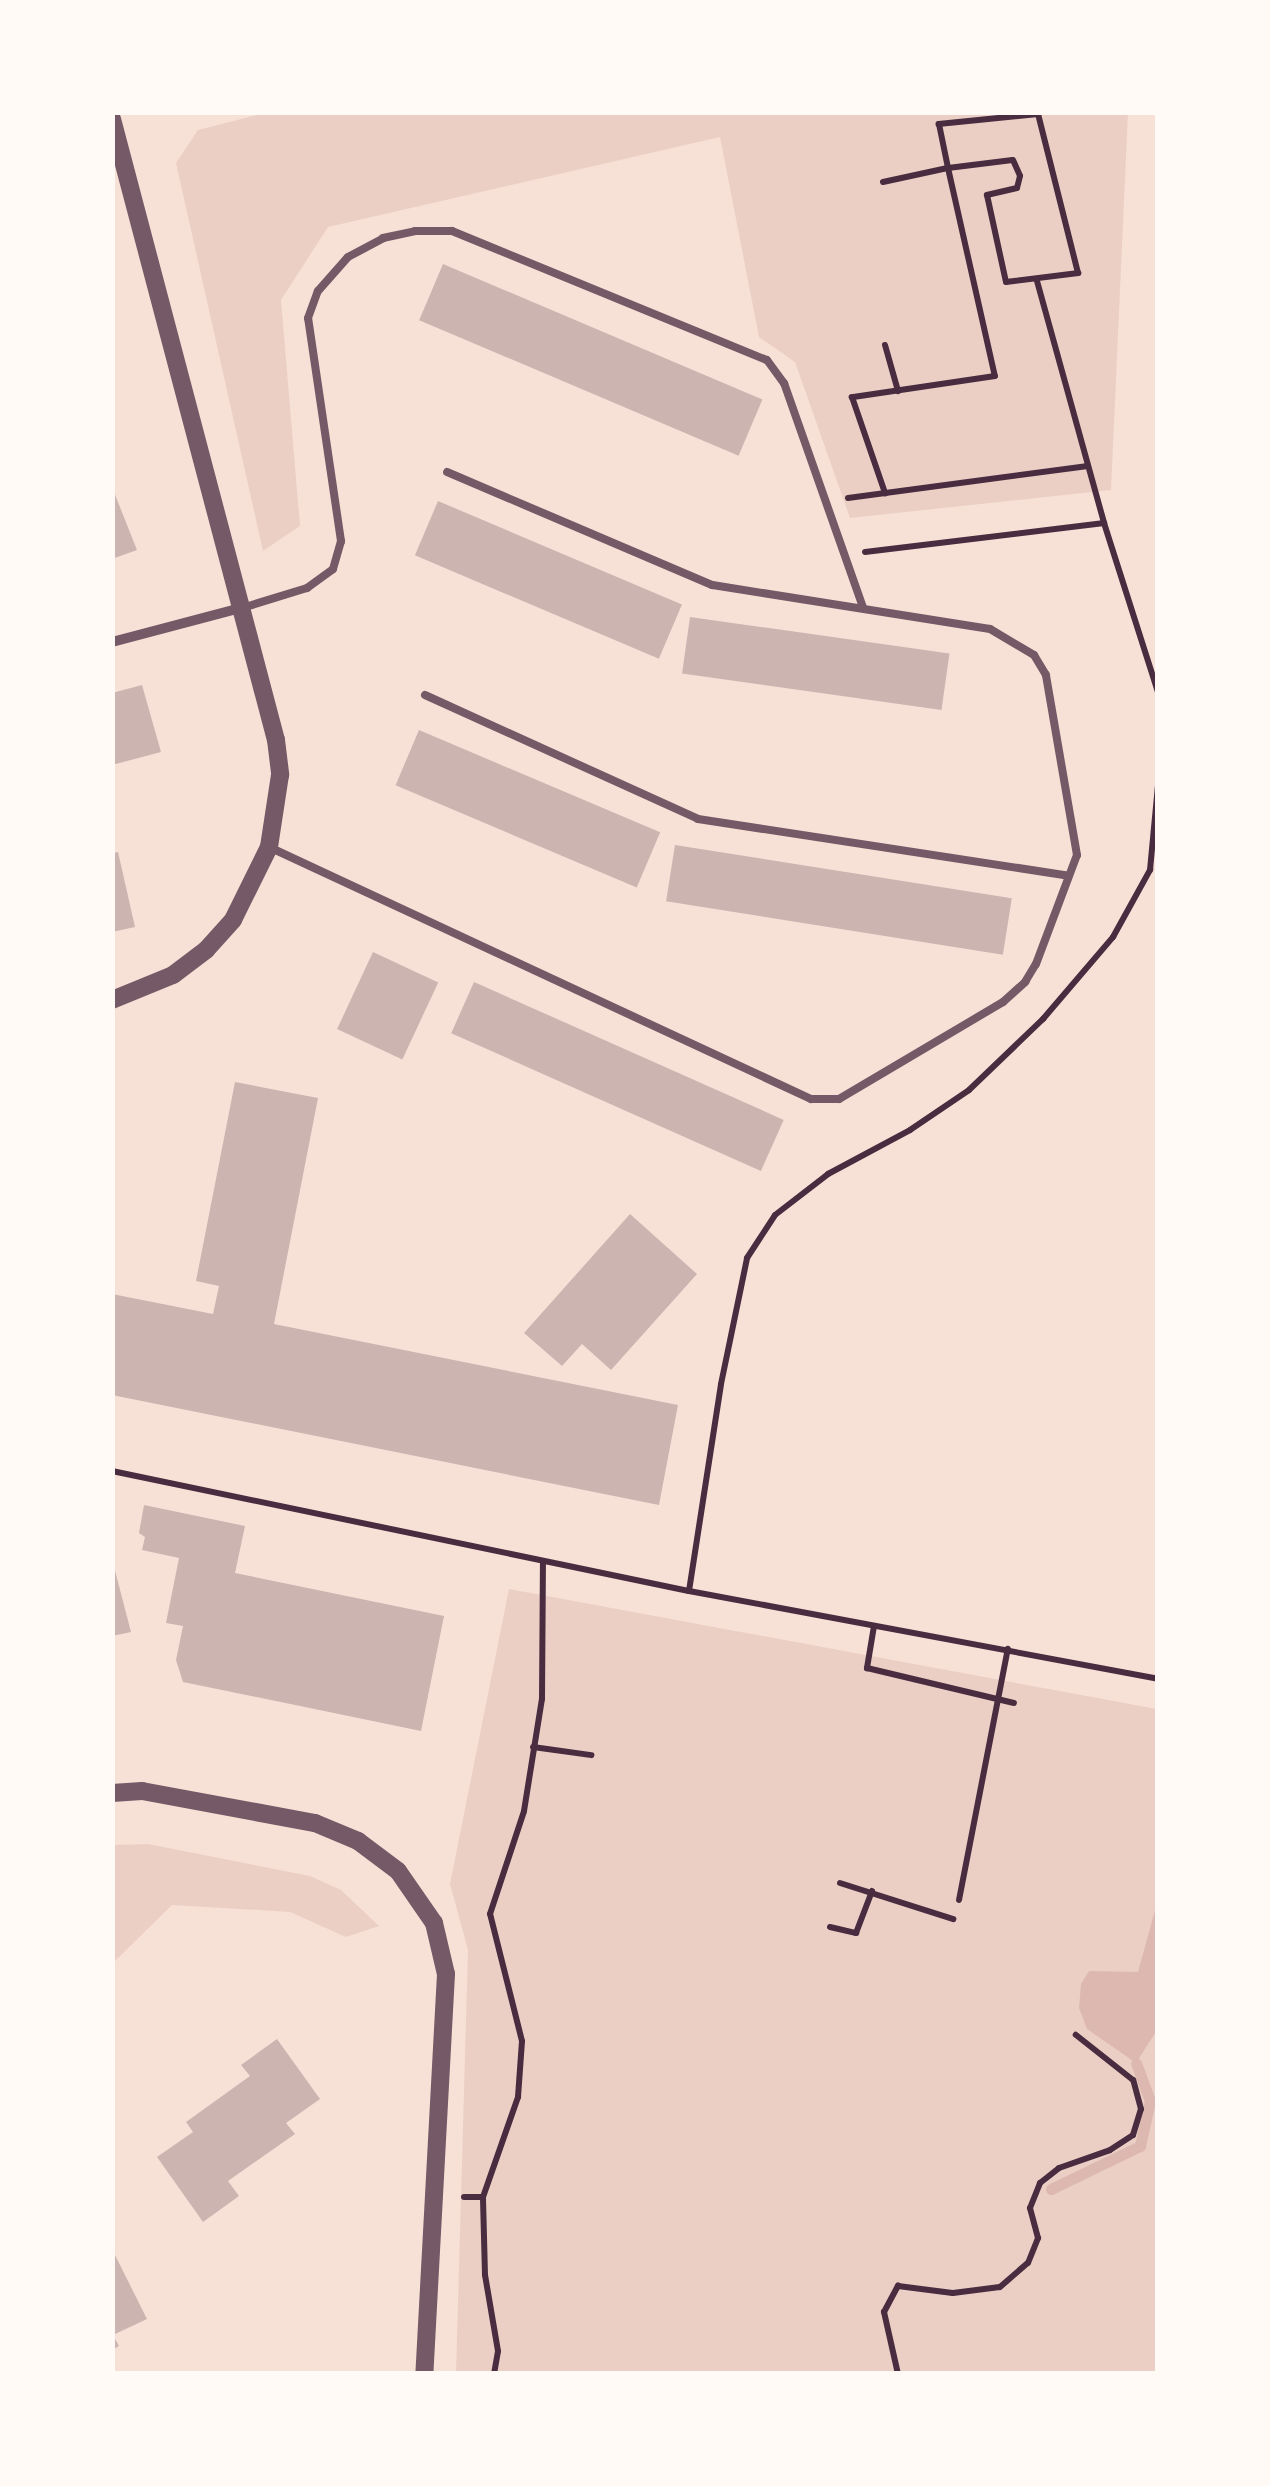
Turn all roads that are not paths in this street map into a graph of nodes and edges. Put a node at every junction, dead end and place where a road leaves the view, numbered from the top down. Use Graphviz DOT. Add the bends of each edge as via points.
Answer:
graph roads {
  1 [pos="112,119"];
  2 [pos="448,472"];
  3 [pos="863,607"];
  4 [pos="242,608"];
  5 [pos="112,642"];
  6 [pos="425,695"];
  7 [pos="269,847"];
  8 [pos="1069,876"];
  9 [pos="112,1000"];
  10 [pos="112,1794"];
  11 [pos="424,2374"];
  1 -- 4 [label="street"];
  2 -- 3 [label="lane" via="712,585"];
  3 -- 4 [label="lane" via="784,383 767,360 452,231 415,231 383,238 348,257 318,290 308,318 341,541 333,568 307,588"];
  3 -- 8 [label="lane" via="990,630 1034,655 1046,675 1077,855"];
  4 -- 5 [label="street"];
  4 -- 7 [label="street" via="280,775"];
  6 -- 8 [label="lane" via="698,819"];
  7 -- 8 [label="lane" via="811,1100 839,1099 1003,1002 1036,964"];
  7 -- 9 [label="street" via="233,920 206,950 173,974"];
  10 -- 11 [label="street" via="142,1791 315,1822 358,1841 398,1871 434,1923 446,1974"];
}
